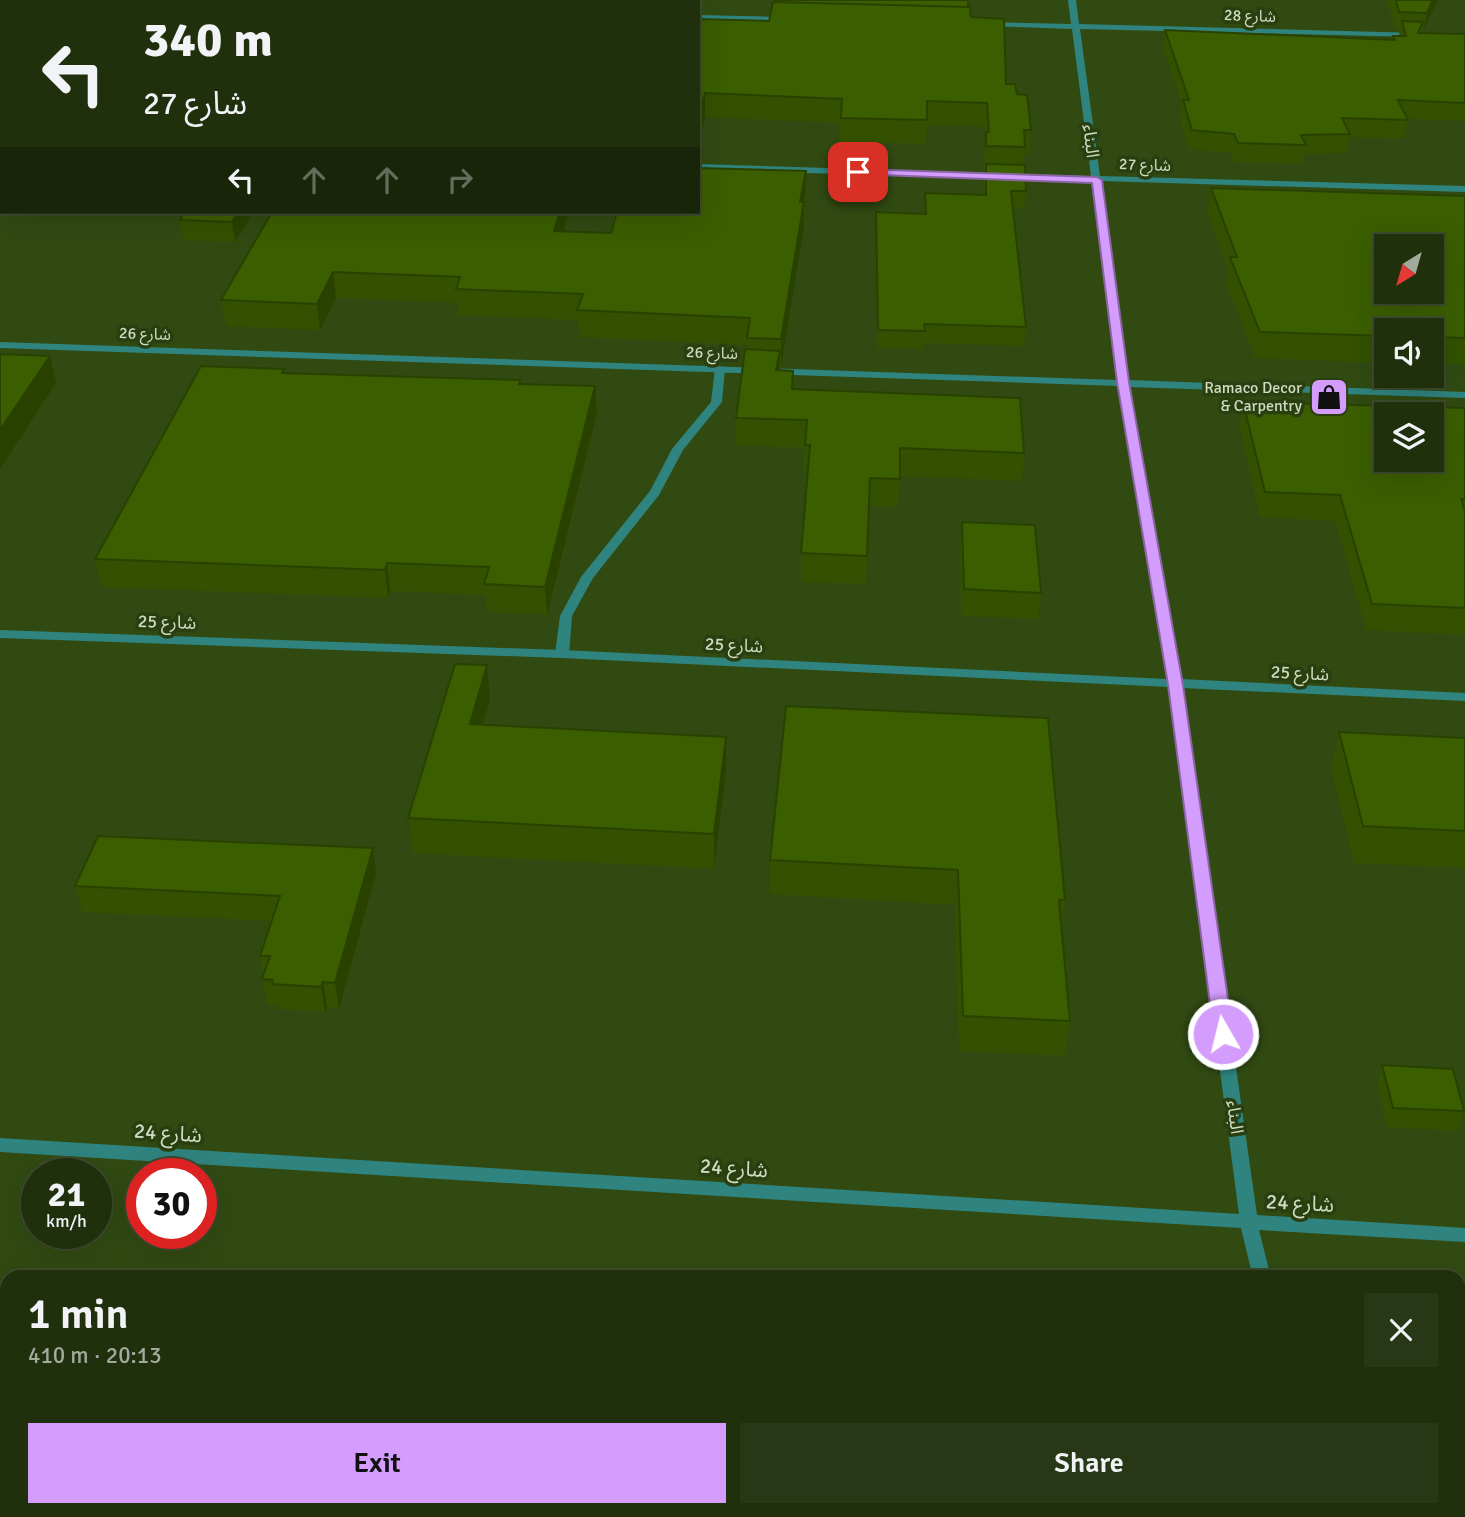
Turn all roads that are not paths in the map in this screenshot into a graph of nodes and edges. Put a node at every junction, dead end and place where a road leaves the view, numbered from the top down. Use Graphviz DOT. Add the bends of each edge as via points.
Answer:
graph roads {
  1 [pos="1072,0"];
  2 [pos="700,17"];
  3 [pos="793,19"];
  4 [pos="982,24"];
  5 [pos="1076,26"];
  6 [pos="1423,35"];
  7 [pos="700,167"];
  8 [pos="1097,180"];
  9 [pos="1465,189"];
  10 [pos="0,345"];
  11 [pos="720,369"];
  12 [pos="1123,382"];
  13 [pos="1465,395"];
  14 [pos="0,634"];
  15 [pos="562,654"];
  16 [pos="1175,685"];
  17 [pos="1465,697"];
  18 [pos="0,1145"];
  19 [pos="1249,1223"];
  20 [pos="1465,1235"];
  21 [pos="1260,1270"];
  1 -- 5 [label="street, البناء"];
  2 -- 3 [label="street"];
  4 -- 5 [label="street, شارع 28"];
  5 -- 6 [label="street, شارع 28"];
  5 -- 8 [label="street, البناء"];
  7 -- 8 [label="street, شارع 27"];
  8 -- 9 [label="street, شارع 27"];
  8 -- 12 [label="street, البناء"];
  10 -- 11 [label="street, شارع 26"];
  11 -- 12 [label="street, شارع 26"];
  11 -- 15 [label="street" via="716,402 678,450 655,492 587,577 566,616"];
  12 -- 13 [label="street, شارع 26"];
  12 -- 16 [label="street, البناء"];
  14 -- 15 [label="street, شارع 25"];
  15 -- 16 [label="street, شارع 25"];
  16 -- 17 [label="street, شارع 25"];
  16 -- 19 [label="street, البناء"];
  18 -- 19 [label="street, شارع 24"];
  19 -- 20 [label="street, شارع 24"];
  19 -- 21 [label="street, البناء"];
}
